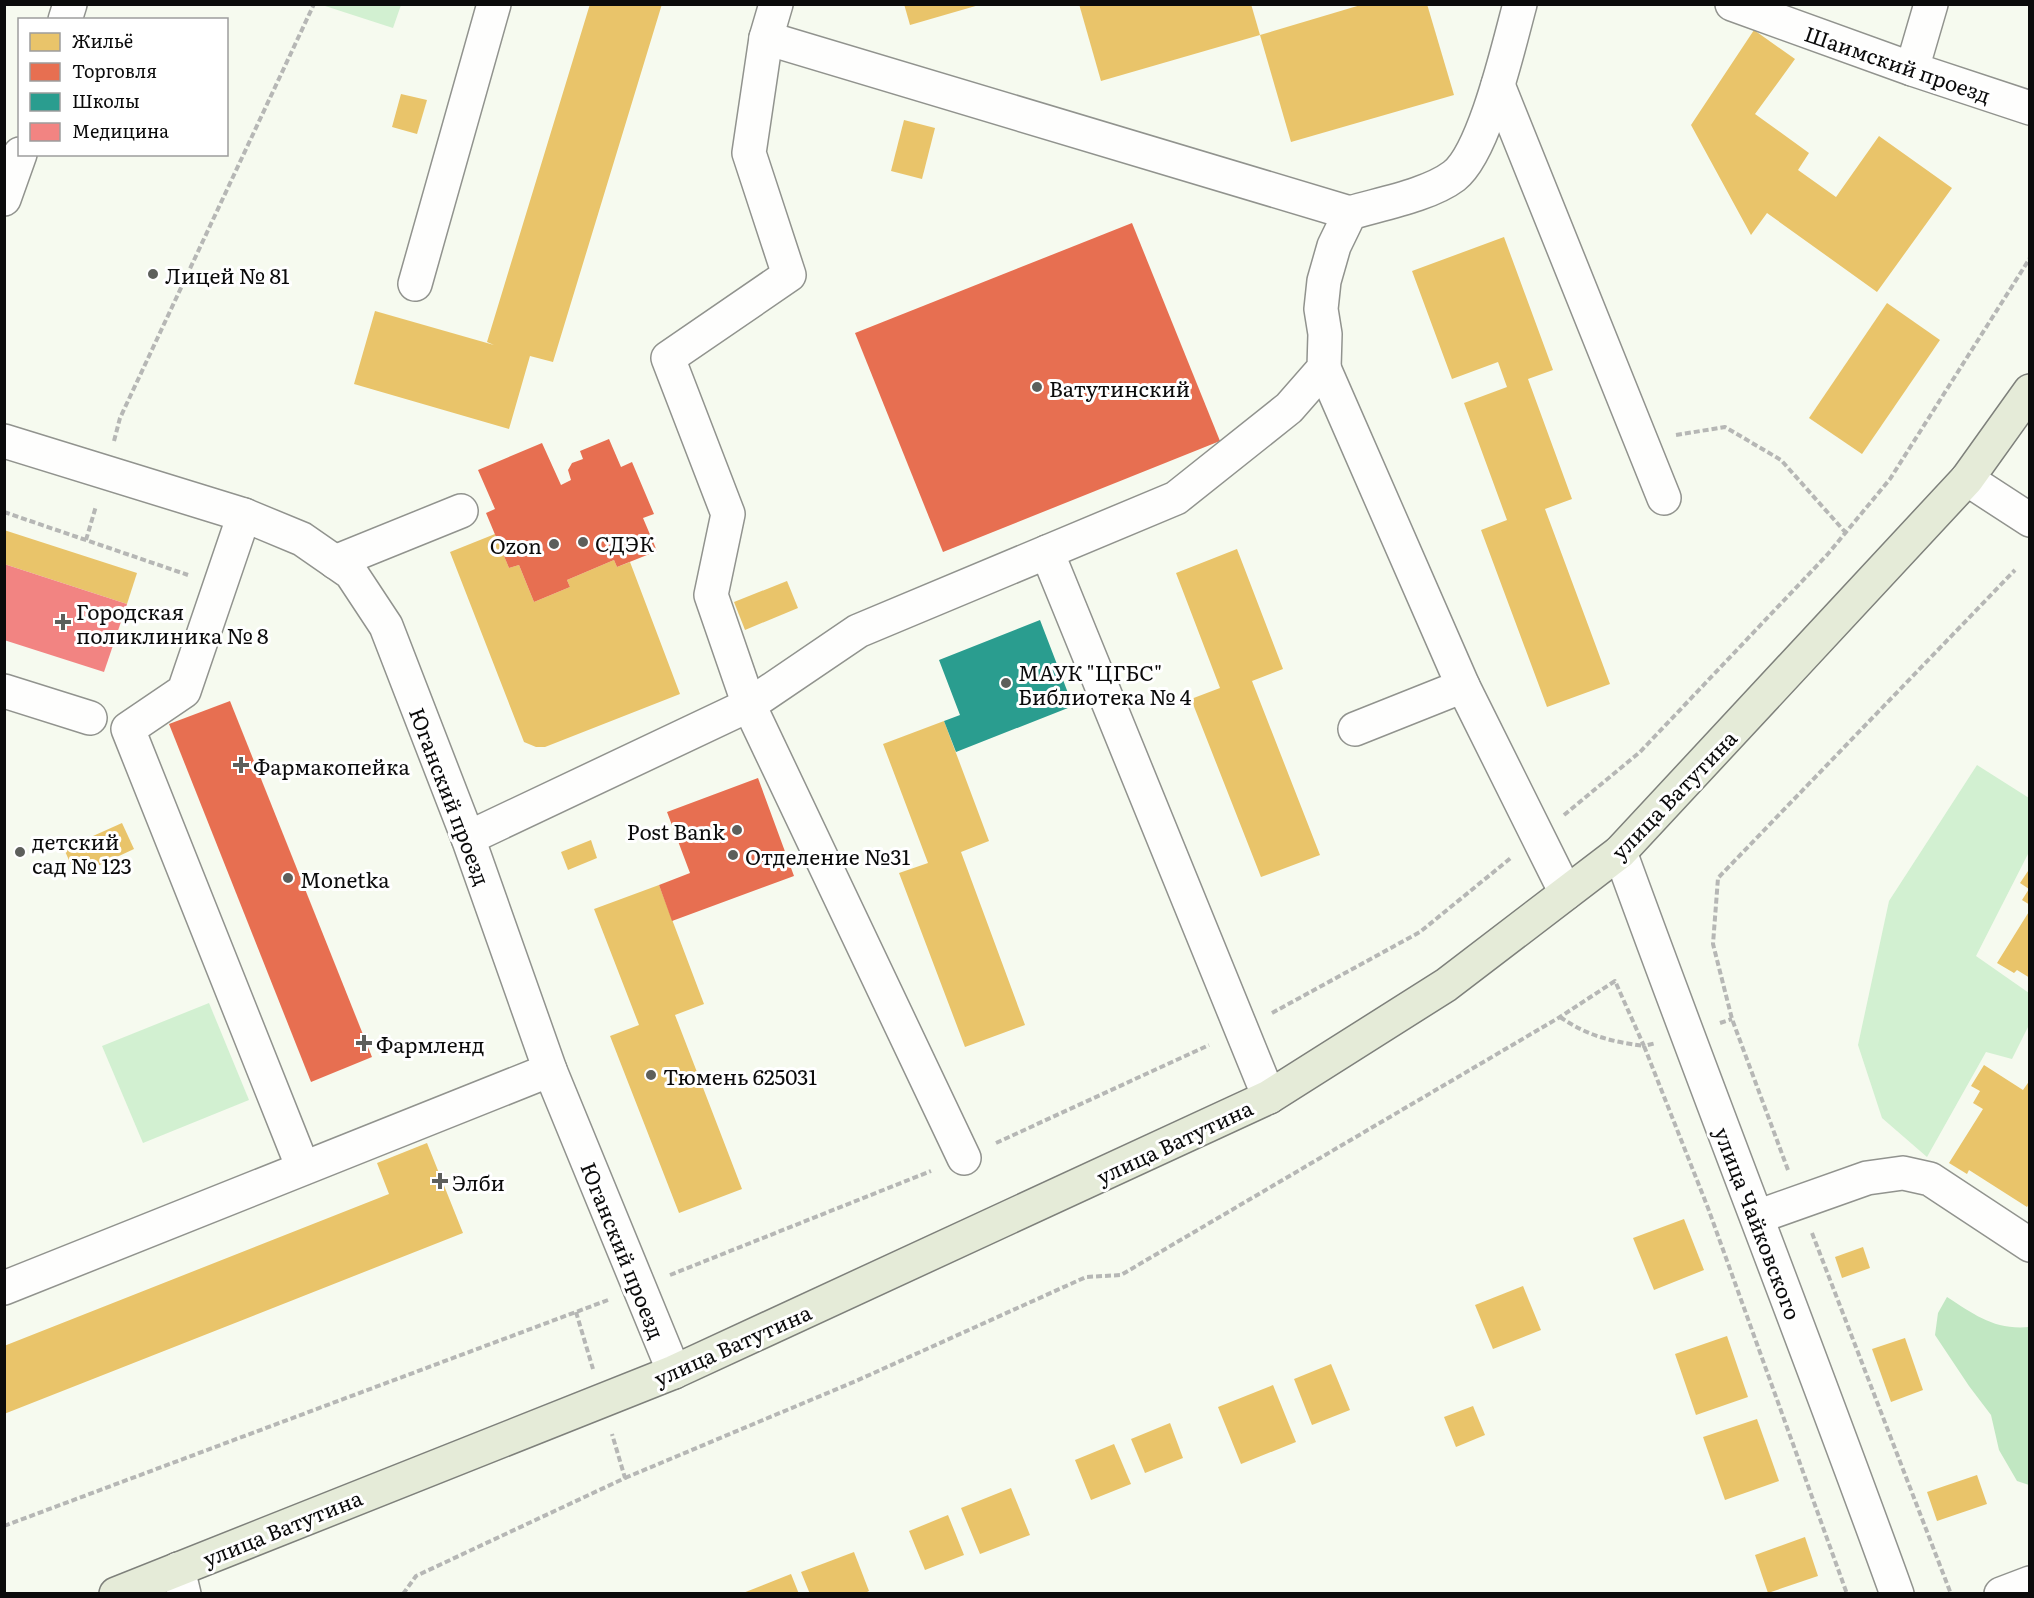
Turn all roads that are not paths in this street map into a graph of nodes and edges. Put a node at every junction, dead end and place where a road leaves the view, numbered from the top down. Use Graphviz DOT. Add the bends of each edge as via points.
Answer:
graph roads {
  1 [pos="494,4"];
  2 [pos="776,4"];
  3 [pos="1732,4"];
  4 [pos="1931,4"];
  5 [pos="1510,7"];
  6 [pos="766,38"];
  7 [pos="1912,69"];
  8 [pos="1498,85"];
  9 [pos="2030,108"];
  10 [pos="19,156"];
  11 [pos="4,199"];
  12 [pos="1350,213"];
  13 [pos="415,284"];
  14 [pos="1324,368"];
  15 [pos="2030,391"];
  16 [pos="4,441"];
  17 [pos="1967,479"];
  18 [pos="1664,498"];
  19 [pos="461,511"];
  20 [pos="244,515"];
  21 [pos="2030,520"];
  22 [pos="1047,552"];
  23 [pos="335,562"];
  24 [pos="1463,686"];
  25 [pos="4,692"];
  26 [pos="748,705"];
  27 [pos="90,718"];
  28 [pos="1355,729"];
  29 [pos="468,838"];
  30 [pos="1620,852"];
  31 [pos="1566,893"];
  32 [pos="550,1070"];
  33 [pos="1269,1097"];
  34 [pos="964,1158"];
  35 [pos="303,1168"];
  36 [pos="1757,1217"];
  37 [pos="2030,1245"];
  38 [pos="4,1288"];
  39 [pos="675,1372"];
  40 [pos="181,1581"];
  41 [pos="2030,1583"];
  42 [pos="116,1593"];
  43 [pos="1897,1593"];
  44 [pos="2001,1593"];
  1 -- 13 [label="street"];
  2 -- 6 [label="street"];
  3 -- 7 [label="street, Шаимский проезд"];
  4 -- 7 [label="street"];
  5 -- 8 [label="street"];
  6 -- 12 [label="street"];
  6 -- 26 [label="street" via="749,153 789,275 668,358 728,514 711,595"];
  7 -- 9 [label="street, Шаимский проезд"];
  8 -- 12 [label="street" via="1472,155 1455,176 1428,189"];
  8 -- 18 [label="street"];
  10 -- 11 [label="street"];
  12 -- 14 [label="street" via="1334,246 1324,281"];
  14 -- 22 [label="street" via="1289,408 1176,498"];
  14 -- 24 [label="street"];
  15 -- 17 [label="main road, улица Ватутина"];
  16 -- 20 [label="street, Юганский проезд"];
  17 -- 21 [label="street"];
  17 -- 30 [label="main road, улица Ватутина"];
  19 -- 23 [label="street"];
  20 -- 23 [label="street, Юганский проезд" via="302,539"];
  20 -- 35 [label="street" via="184,691 128,729"];
  22 -- 26 [label="street" via="858,631"];
  22 -- 33 [label="street"];
  23 -- 29 [label="street, Юганский проезд" via="351,573 386,626"];
  24 -- 28 [label="street"];
  24 -- 31 [label="street"];
  25 -- 27 [label="street"];
  26 -- 29 [label="street"];
  26 -- 34 [label="street"];
  29 -- 32 [label="street, Юганский проезд"];
  30 -- 31 [label="main road, улица Ватутина"];
  30 -- 36 [label="street, улица Чайковского"];
  31 -- 33 [label="main road, улица Ватутина" via="1446,985"];
  32 -- 35 [label="street"];
  32 -- 39 [label="street, Юганский проезд"];
  33 -- 39 [label="main road, улица Ватутина"];
  35 -- 38 [label="street"];
  36 -- 37 [label="street" via="1867,1178 1903,1173 1930,1179"];
  36 -- 43 [label="street, улица Чайковского"];
  39 -- 40 [label="main road, улица Ватутина"];
  40 -- 42 [label="main road, улица Ватутина"];
  41 -- 44 [label="street"];
}
